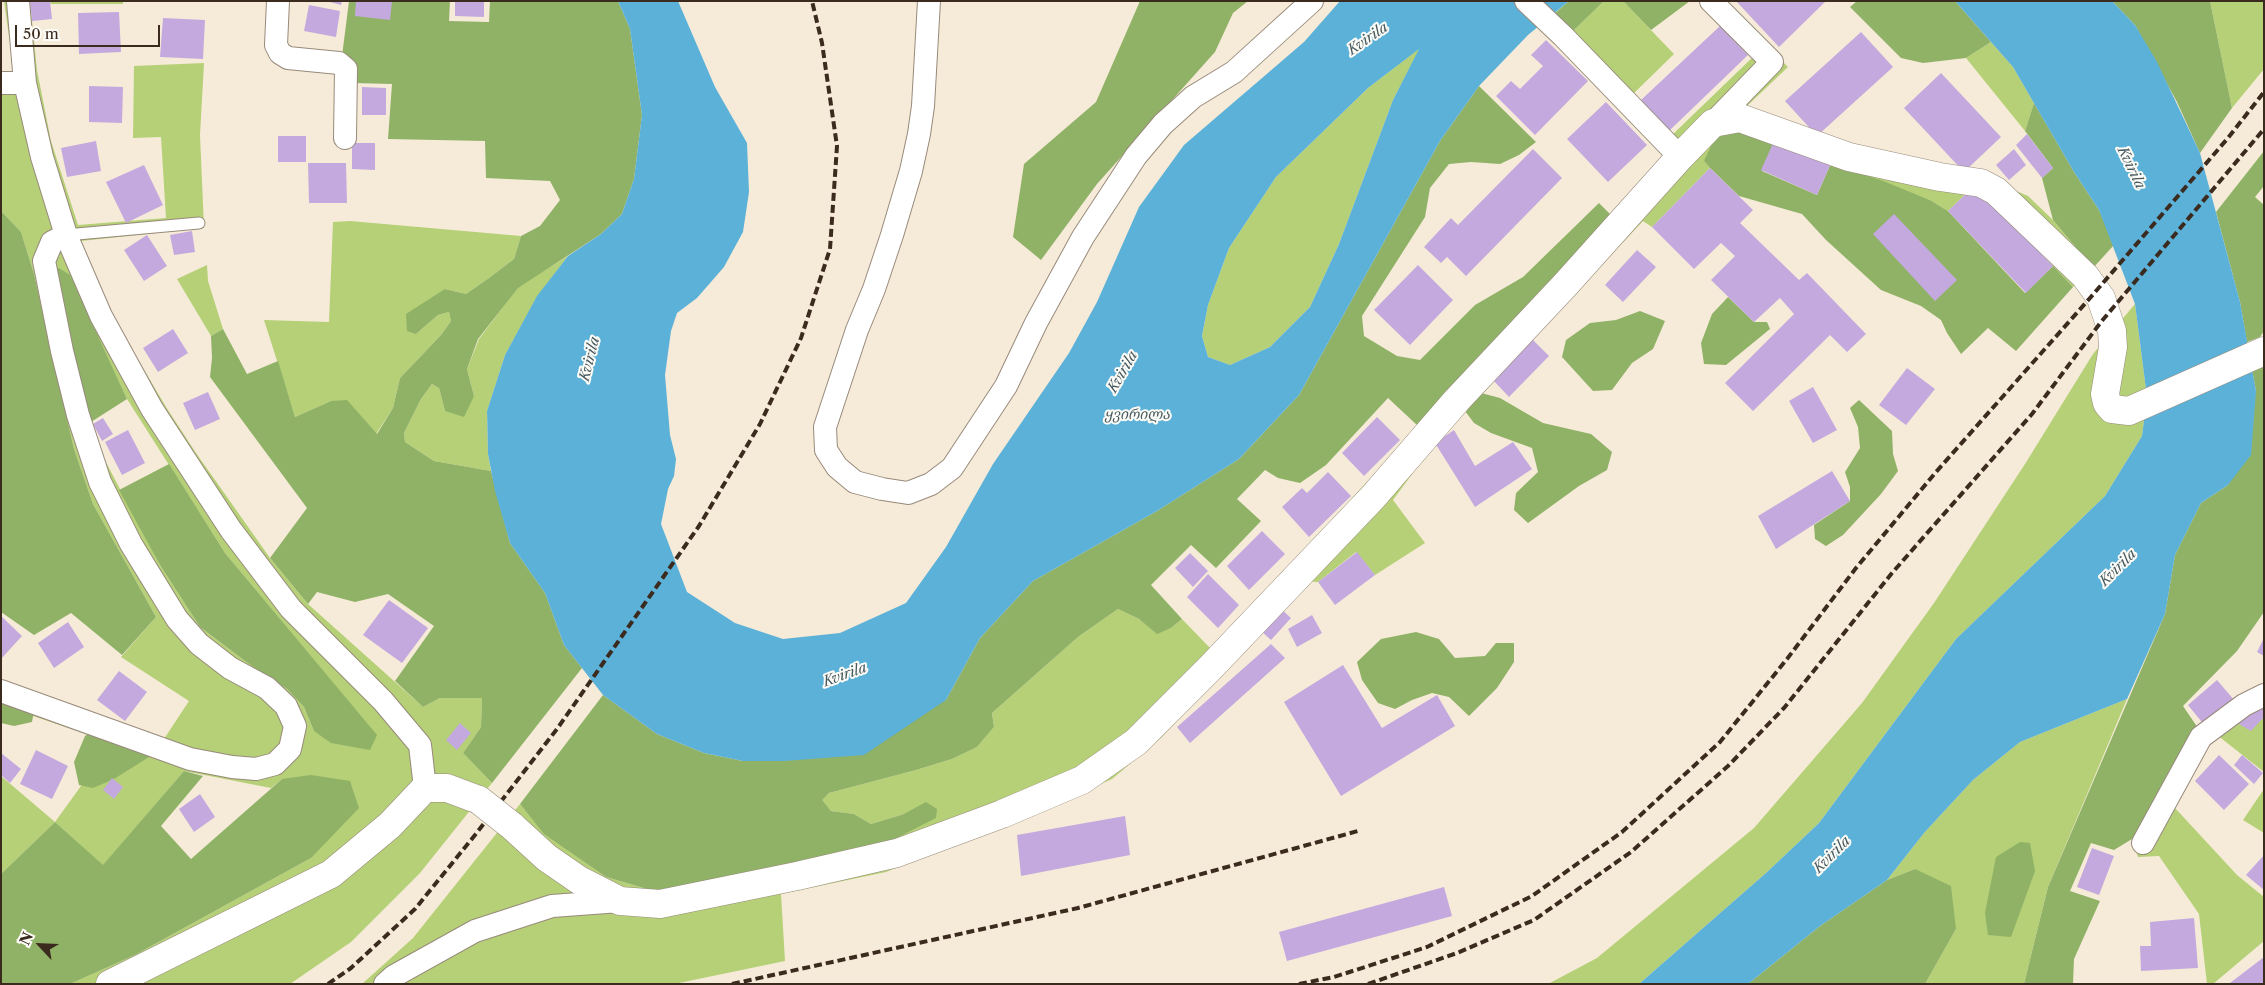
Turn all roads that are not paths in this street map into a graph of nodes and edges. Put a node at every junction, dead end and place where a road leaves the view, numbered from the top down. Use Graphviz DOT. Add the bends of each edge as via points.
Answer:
graph roads {
  1 [pos="18,1"];
  2 [pos="278,1"];
  3 [pos="929,1"];
  4 [pos="1312,1"];
  5 [pos="1526,1"];
  6 [pos="1712,1"];
  7 [pos="1,83"];
  8 [pos="26,83"];
  9 [pos="1714,123"];
  10 [pos="345,138"];
  11 [pos="1680,157"];
  12 [pos="199,223"];
  13 [pos="66,235"];
  14 [pos="2264,351"];
  15 [pos="1,691"];
  16 [pos="2264,695"];
  17 [pos="425,788"];
  18 [pos="2143,843"];
  19 [pos="620,901"];
  20 [pos="110,984"];
  21 [pos="385,984"];
  1 -- 8 [label="street"];
  2 -- 10 [label="street" via="276,45 280,53 288,58 339,63 346,69"];
  3 -- 4 [label="street" via="923,106 911,171 874,289 825,427 826,450 838,467 855,482 908,493 931,484 952,468 1006,386 1083,237 1136,156 1163,124 1193,97 1234,72"];
  5 -- 11 [label="street"];
  6 -- 9 [label="street" via="1772,62"];
  7 -- 8 [label="street"];
  8 -- 13 [label="street" via="42,157"];
  9 -- 11 [label="street"];
  9 -- 14 [label="street" via="1740,118 1849,157 1981,183 1996,192 2085,276 2101,298 2112,331 2113,347 2104,394 2112,410 2129,411"];
  11 -- 19 [label="street" via="1457,400 1373,497 1212,666 1136,742 1082,780 897,853 660,904"];
  12 -- 13 [label="lane"];
  13 -- 15 [label="street" via="52,242 44,261 62,351 100,482 177,619 199,644 230,668 267,688 286,706 295,726 290,749 275,764 256,769 232,767 190,759"];
  13 -- 17 [label="street" via="101,316 152,409 195,476 291,609 383,701 420,745"];
  16 -- 18 [label="street" via="2244,705 2202,737"];
  17 -- 19 [label="street, bridge" via="447,788 479,800 548,858"];
  17 -- 20 [label="street" via="390,824 331,874"];
  19 -- 21 [label="street" via="552,906 475,931"];
}
